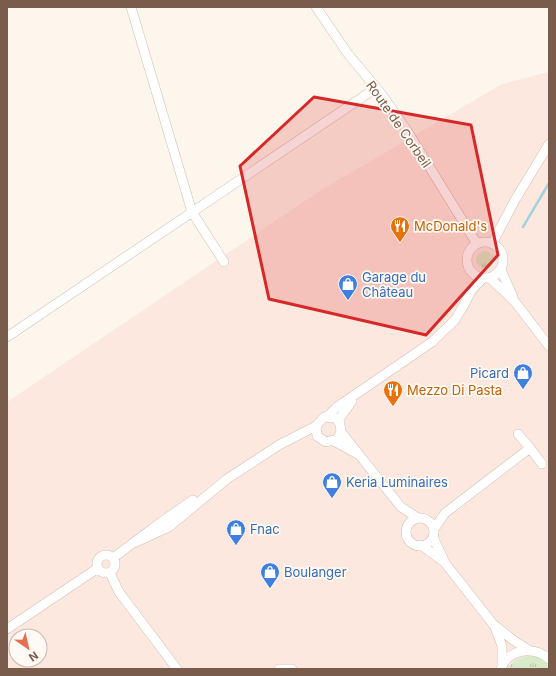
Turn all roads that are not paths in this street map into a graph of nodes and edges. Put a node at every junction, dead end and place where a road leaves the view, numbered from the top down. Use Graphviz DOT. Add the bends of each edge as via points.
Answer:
graph roads {
  1 [pos="131,7"];
  2 [pos="316,7"];
  3 [pos="376,88"];
  4 [pos="549,144"];
  5 [pos="192,212"];
  6 [pos="477,244"];
  7 [pos="492,244"];
  8 [pos="224,262"];
  9 [pos="501,270"];
  10 [pos="471,272"];
  11 [pos="487,278"];
  12 [pos="471,292"];
  13 [pos="515,302"];
  14 [pos="7,337"];
  15 [pos="549,346"];
  16 [pos="359,392"];
  17 [pos="328,416"];
  18 [pos="338,421"];
  19 [pos="316,426"];
  20 [pos="341,432"];
  21 [pos="518,434"];
  22 [pos="317,436"];
  23 [pos="294,438"];
  24 [pos="334,441"];
  25 [pos="530,448"];
  26 [pos="361,456"];
  27 [pos="542,464"];
  28 [pos="401,507"];
  29 [pos="445,513"];
  30 [pos="422,519"];
  31 [pos="408,526"];
  32 [pos="433,533"];
  33 [pos="421,546"];
  34 [pos="113,558"];
  35 [pos="445,563"];
  36 [pos="98,568"];
  37 [pos="110,573"];
  38 [pos="493,624"];
  39 [pos="7,629"];
  40 [pos="530,650"];
  41 [pos="549,659"];
  42 [pos="502,667"];
  43 [pos="177,669"];
  44 [pos="279,669"];
  45 [pos="292,669"];
  1 -- 5 [label="street"];
  2 -- 3 [label="street, Route de Corbeil" via="348,54"];
  3 -- 5 [label="street"];
  3 -- 6 [label="street, Route de Corbeil" via="406,129"];
  4 -- 7 [label="street"];
  5 -- 8 [label="street"];
  5 -- 14 [label="street"];
  6 -- 7 [label="street"];
  6 -- 10 [label="street" via="468,254"];
  7 -- 9 [label="street" via="501,252"];
  9 -- 11 [label="street"];
  9 -- 13 [label="street"];
  10 -- 11 [label="street"];
  10 -- 12 [label="street"];
  11 -- 12 [label="street"];
  11 -- 13 [label="street"];
  12 -- 16 [label="street" via="446,330"];
  13 -- 15 [label="street"];
  16 -- 17 [label="street"];
  16 -- 18 [label="street"];
  17 -- 18 [label="street"];
  17 -- 19 [label="street" via="320,419"];
  18 -- 20 [label="street"];
  19 -- 22 [label="street"];
  19 -- 23 [label="street"];
  20 -- 24 [label="street"];
  20 -- 26 [label="street"];
  21 -- 25 [label="street"];
  22 -- 23 [label="street"];
  22 -- 24 [label="street" via="326,442"];
  23 -- 34 [label="street" via="279,445 227,480 169,526 134,543"];
  24 -- 26 [label="street"];
  25 -- 27 [label="street"];
  25 -- 29 [label="street"];
  26 -- 28 [label="street"];
  28 -- 30 [label="street"];
  28 -- 31 [label="street"];
  29 -- 30 [label="street"];
  29 -- 32 [label="street"];
  30 -- 31 [label="street"];
  30 -- 32 [label="street" via="432,523"];
  31 -- 33 [label="street" via="407,532 411,542"];
  32 -- 33 [label="street" via="430,541"];
  32 -- 35 [label="street"];
  33 -- 35 [label="street"];
  34 -- 36 [label="street" via="105,555 100,557 97,562"];
  34 -- 37 [label="street" via="115,566"];
  35 -- 38 [label="street"];
  36 -- 37 [label="street" via="102,572"];
  36 -- 39 [label="street"];
  37 -- 43 [label="street" via="119,592"];
  38 -- 40 [label="street"];
  38 -- 42 [label="street" via="502,646"];
  40 -- 41 [label="street"];
  40 -- 42 [label="street" via="514,654"];
  44 -- 45 [label="street"];
}
